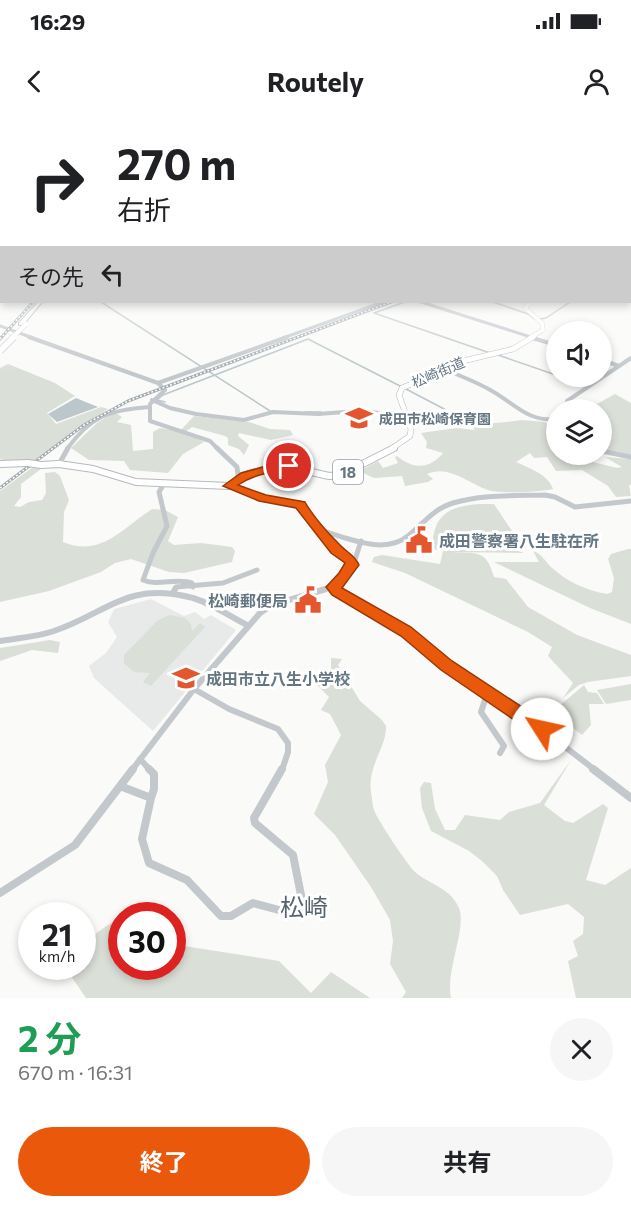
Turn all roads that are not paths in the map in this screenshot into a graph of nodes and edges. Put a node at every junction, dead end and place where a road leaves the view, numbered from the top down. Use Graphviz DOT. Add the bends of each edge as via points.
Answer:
graph roads {
  1 [pos="39,303"];
  2 [pos="43,303"];
  3 [pos="380,303"];
  4 [pos="424,303"];
  5 [pos="530,303"];
  6 [pos="23,324"];
  7 [pos="2,327"];
  8 [pos="0,332"];
  9 [pos="533,337"];
  10 [pos="546,342"];
  11 [pos="0,345"];
  12 [pos="0,351"];
  13 [pos="631,358"];
  14 [pos="612,363"];
  15 [pos="620,366"];
  16 [pos="444,369"];
  17 [pos="158,383"];
  18 [pos="570,399"];
  19 [pos="152,400"];
  20 [pos="149,407"];
  21 [pos="546,420"];
  22 [pos="409,421"];
  23 [pos="612,454"];
  24 [pos="631,457"];
  25 [pos="0,464"];
  26 [pos="58,464"];
  27 [pos="241,477"];
  28 [pos="164,484"];
  29 [pos="229,486"];
  30 [pos="631,501"];
  31 [pos="319,530"];
  32 [pos="361,541"];
  33 [pos="351,561"];
  34 [pos="257,570"];
  35 [pos="193,587"];
  36 [pos="333,587"];
  37 [pos="173,594"];
  38 [pos="247,625"];
  39 [pos="0,641"];
  40 [pos="194,688"];
  41 [pos="488,694"];
  42 [pos="500,753"];
  43 [pos="140,759"];
  44 [pos="120,786"];
  45 [pos="151,798"];
  46 [pos="631,798"];
  47 [pos="0,893"];
  1 -- 6 [label="highway"];
  2 -- 6 [label="highway"];
  3 -- 17 [label="street"];
  4 -- 9 [label="street"];
  5 -- 9 [label="main road" via="525,308 545,327"];
  6 -- 11 [label="highway, bridge"];
  6 -- 12 [label="highway, bridge"];
  7 -- 8 [label="street"];
  7 -- 17 [label="street"];
  9 -- 10 [label="street"];
  9 -- 16 [label="main road, 松崎街道" via="513,349"];
  13 -- 15 [label="street"];
  14 -- 15 [label="street"];
  15 -- 18 [label="street"];
  16 -- 21 [label="street" via="493,391 526,416"];
  16 -- 22 [label="main road, 松崎街道" via="401,389 399,395"];
  17 -- 19 [label="street" via="165,390"];
  19 -- 20 [label="street"];
  19 -- 22 [label="street" via="196,414 244,420 273,412 359,411 392,414"];
  20 -- 26 [label="street" via="116,409 102,417 68,445"];
  20 -- 27 [label="street" via="152,422 210,441 237,466"];
  22 -- 27 [label="main road, 18" via="411,432 403,442 341,475 281,465"];
  23 -- 24 [label="street"];
  25 -- 26 [label="main road, bridge"];
  26 -- 28 [label="main road" via="93,469 129,481"];
  27 -- 29 [label="main road, 18"];
  28 -- 29 [label="main road"];
  28 -- 35 [label="street" via="159,492 167,526 143,579 154,585 185,580"];
  29 -- 31 [label="street" via="301,505"];
  30 -- 32 [label="street" via="575,507 549,496 469,499 431,513 400,541"];
  31 -- 32 [label="street"];
  31 -- 33 [label="street"];
  32 -- 33 [label="street" via="355,560"];
  33 -- 36 [label="street" via="344,577"];
  34 -- 35 [label="street" via="223,583"];
  35 -- 37 [label="street" via="176,587"];
  36 -- 38 [label="street" via="272,605"];
  36 -- 41 [label="street" via="406,632"];
  37 -- 38 [label="street" via="203,602"];
  37 -- 39 [label="street" via="132,596 103,606 64,628"];
  38 -- 40 [label="street"];
  40 -- 43 [label="street"];
  40 -- 45 [label="street" via="234,711 264,721 286,740 287,755 254,818 293,855 302,910 298,915 253,903 231,916 221,916 187,880 149,863 142,839"];
  41 -- 42 [label="street" via="482,712 504,746"];
  41 -- 46 [label="street" via="542,729"];
  43 -- 44 [label="street"];
  43 -- 45 [label="street" via="154,774"];
  44 -- 45 [label="street"];
  44 -- 47 [label="street" via="75,845"];
}
